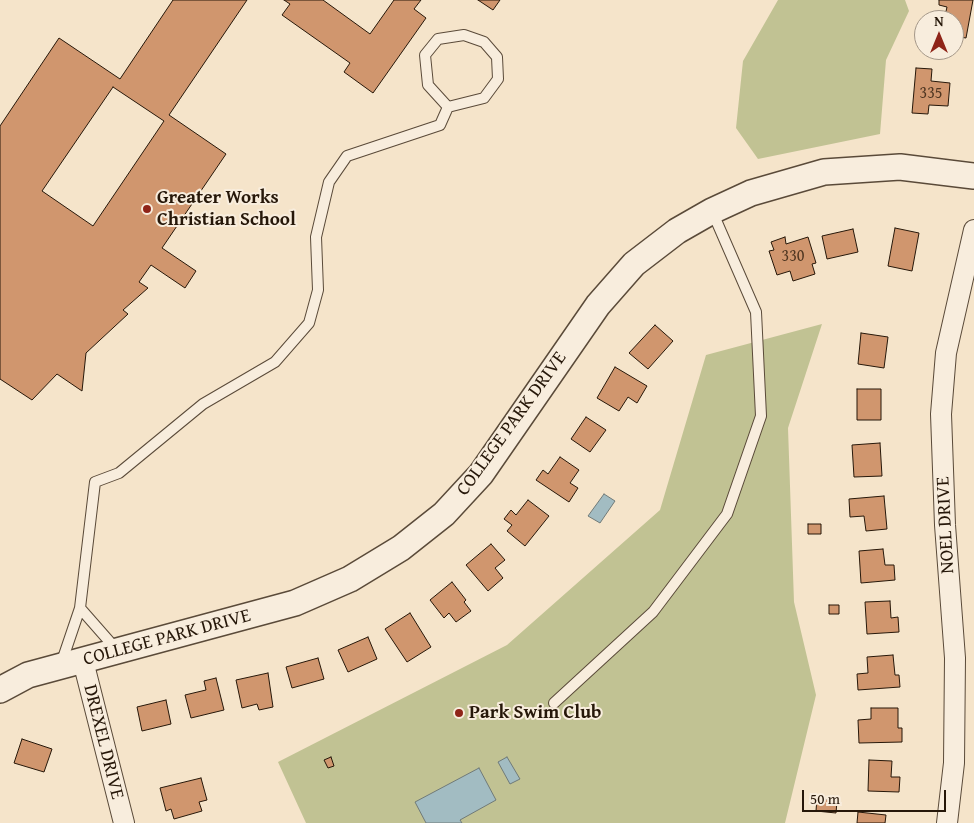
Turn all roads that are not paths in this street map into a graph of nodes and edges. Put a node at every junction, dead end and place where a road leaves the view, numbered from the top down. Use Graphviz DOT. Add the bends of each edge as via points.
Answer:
graph roads {
  1 [pos="448,107"];
  2 [pos="974,176"];
  3 [pos="712,211"];
  4 [pos="974,230"];
  5 [pos="80,608"];
  6 [pos="119,651"];
  7 [pos="71,664"];
  8 [pos="0,690"];
  9 [pos="554,703"];
  10 [pos="124,823"];
  11 [pos="947,823"];
  1 -- 1 [label="lane" via="428,85 425,55 438,39 464,35 484,42 497,57 498,79 484,98"];
  1 -- 5 [label="lane" via="440,125 346,156 329,182 316,237 318,290 309,323 274,362 203,404 119,473 95,482"];
  2 -- 3 [label="street, COLLEGE PARK DRIVE" via="900,166 824,172 751,193"];
  3 -- 6 [label="street, COLLEGE PARK DRIVE" via="677,231 634,264 598,305 481,474 444,514 402,548 350,579 294,603"];
  3 -- 9 [label="lane" via="756,312 761,416 727,514 653,612"];
  4 -- 11 [label="street, NOEL DRIVE" via="946,353 941,414 955,658 954,763"];
  5 -- 6 [label="lane"];
  5 -- 7 [label="lane"];
  6 -- 7 [label="street, COLLEGE PARK DRIVE"];
  7 -- 8 [label="street, COLLEGE PARK DRIVE" via="28,675"];
  7 -- 10 [label="street, DREXEL DRIVE"];
}
